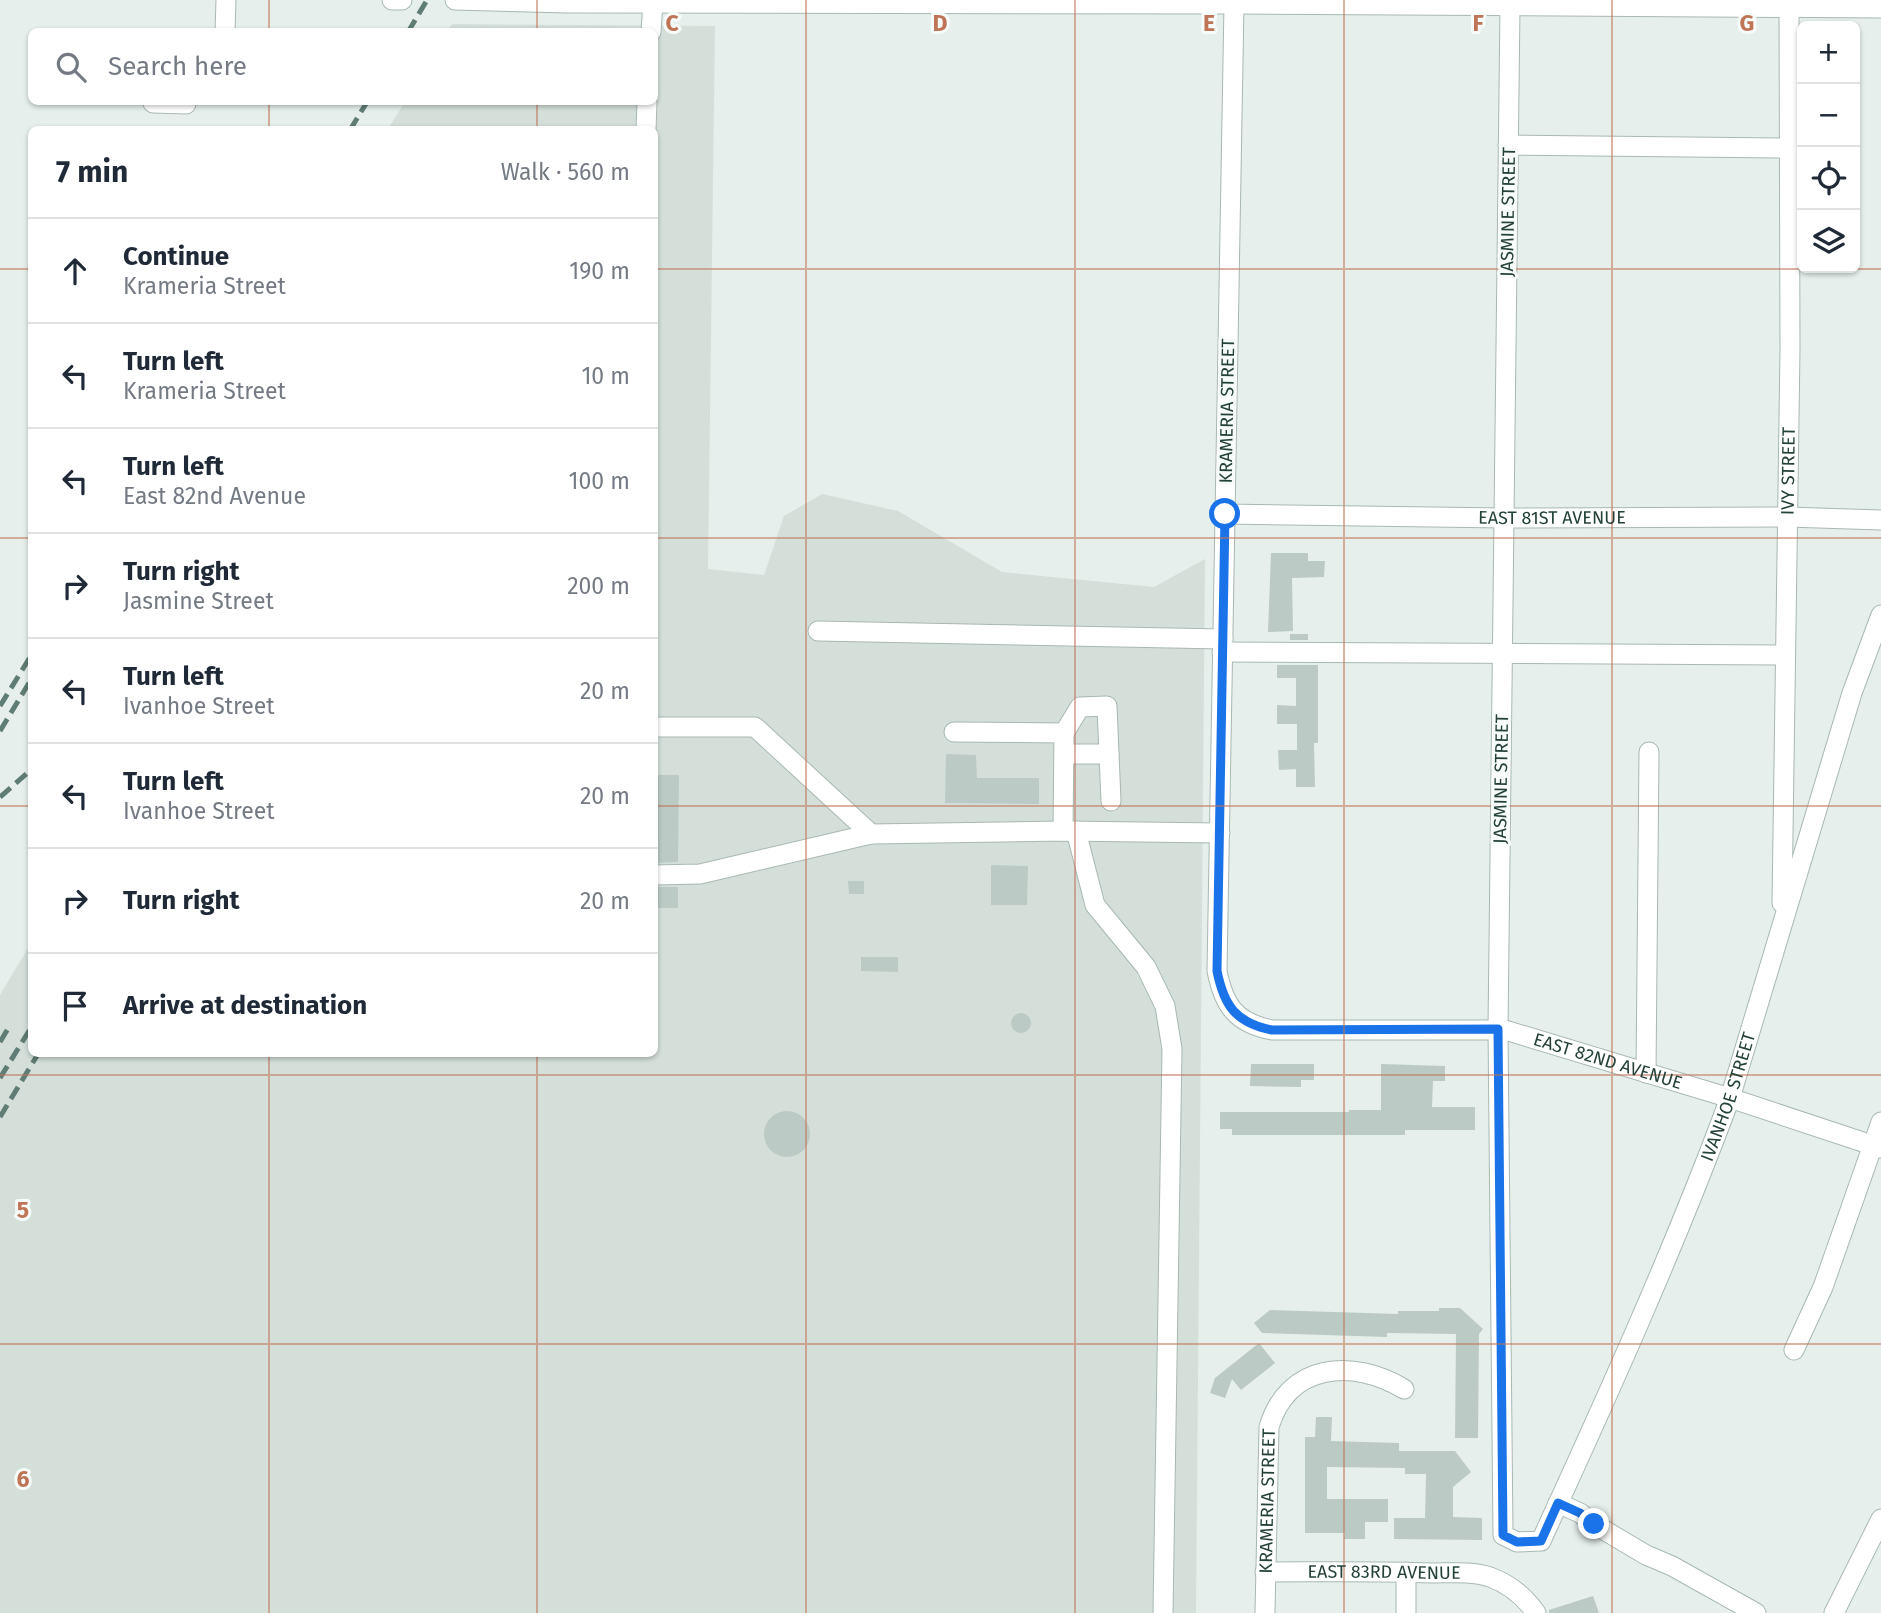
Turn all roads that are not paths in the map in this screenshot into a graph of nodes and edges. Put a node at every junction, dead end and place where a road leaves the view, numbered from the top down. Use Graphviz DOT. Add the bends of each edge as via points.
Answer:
graph roads {
  1 [pos="226,0"];
  2 [pos="392,0"];
  3 [pos="402,0"];
  4 [pos="455,0"];
  5 [pos="631,1"];
  6 [pos="779,1"];
  7 [pos="653,2"];
  8 [pos="1158,2"];
  9 [pos="1348,2"];
  10 [pos="1531,3"];
  11 [pos="1234,4"];
  12 [pos="1783,5"];
  13 [pos="1510,6"];
  14 [pos="1881,8"];
  15 [pos="225,28"];
  16 [pos="651,28"];
  17 [pos="647,105"];
  18 [pos="646,126"];
  19 [pos="1508,145"];
  20 [pos="1789,148"];
  21 [pos="1225,514"];
  22 [pos="1787,517"];
  23 [pos="1504,518"];
  24 [pos="1881,520"];
  25 [pos="1881,615"];
  26 [pos="818,631"];
  27 [pos="1223,645"];
  28 [pos="1502,653"];
  29 [pos="1785,654"];
  30 [pos="658,727"];
  31 [pos="954,732"];
  32 [pos="1064,733"];
  33 [pos="1649,752"];
  34 [pos="1063,754"];
  35 [pos="1109,754"];
  36 [pos="1111,801"];
  37 [pos="1069,831"];
  38 [pos="1220,832"];
  39 [pos="871,834"];
  40 [pos="658,875"];
  41 [pos="1781,933"];
  42 [pos="1243,1020"];
  43 [pos="1498,1029"];
  44 [pos="1646,1073"];
  45 [pos="1730,1098"];
  46 [pos="1881,1122"];
  47 [pos="1878,1147"];
  48 [pos="1794,1350"];
  49 [pos="1404,1389"];
  50 [pos="1558,1503"];
  51 [pos="1881,1519"];
  52 [pos="1517,1542"];
  53 [pos="1265,1572"];
  54 [pos="1406,1572"];
  55 [pos="1163,1613"];
  56 [pos="1265,1613"];
  57 [pos="1406,1613"];
  58 [pos="1536,1613"];
  59 [pos="1756,1613"];
  60 [pos="1834,1613"];
  1 -- 15 [label="street"];
  2 -- 3 [label="street"];
  4 -- 5 [label="street"];
  5 -- 7 [label="street"];
  6 -- 7 [label="street"];
  6 -- 8 [label="street"];
  7 -- 16 [label="street"];
  8 -- 11 [label="street"];
  9 -- 11 [label="street"];
  9 -- 13 [label="street"];
  10 -- 12 [label="street"];
  10 -- 13 [label="street"];
  11 -- 21 [label="street, KRAMERIA STREET"];
  12 -- 14 [label="street"];
  12 -- 20 [label="street, IVY STREET"];
  13 -- 19 [label="street, JASMINE STREET"];
  17 -- 18 [label="street"];
  19 -- 20 [label="street"];
  19 -- 23 [label="street, JASMINE STREET"];
  20 -- 22 [label="street, IVY STREET"];
  21 -- 23 [label="street, EAST 81ST AVENUE"];
  21 -- 27 [label="street, KRAMERIA STREET"];
  22 -- 23 [label="street, EAST 81ST AVENUE"];
  22 -- 24 [label="street, EAST 81ST AVENUE"];
  22 -- 29 [label="street, IVY STREET"];
  23 -- 28 [label="street, JASMINE STREET"];
  25 -- 41 [label="street, IVANHOE STREET" via="1852,693"];
  26 -- 27 [label="street"];
  27 -- 28 [label="street"];
  27 -- 38 [label="street, KRAMERIA STREET"];
  28 -- 29 [label="street"];
  28 -- 43 [label="street, JASMINE STREET"];
  29 -- 41 [label="street, IVY STREET"];
  30 -- 39 [label="street" via="755,727"];
  31 -- 32 [label="street"];
  32 -- 34 [label="street"];
  32 -- 35 [label="street" via="1080,707 1107,706"];
  33 -- 44 [label="street"];
  34 -- 35 [label="street"];
  34 -- 37 [label="street"];
  35 -- 36 [label="street"];
  37 -- 38 [label="street"];
  37 -- 39 [label="street"];
  37 -- 55 [label="street" via="1095,905 1146,967 1165,1006 1172,1049"];
  38 -- 42 [label="street, KRAMERIA STREET" via="1217,971 1226,1002"];
  39 -- 40 [label="street" via="700,874"];
  41 -- 45 [label="street, IVANHOE STREET"];
  42 -- 43 [label="street, EAST 82ND AVENUE" via="1272,1030"];
  43 -- 44 [label="street, EAST 82ND AVENUE"];
  43 -- 52 [label="street, JASMINE STREET" via="1503,1535"];
  44 -- 45 [label="street, EAST 82ND AVENUE"];
  45 -- 47 [label="street, EAST 82ND AVENUE"];
  45 -- 50 [label="street, IVANHOE STREET" via="1623,1364"];
  46 -- 47 [label="street"];
  47 -- 48 [label="street"];
  49 -- 53 [label="street, KRAMERIA STREET" via="1368,1372 1339,1370 1308,1378 1281,1402 1269,1427"];
  50 -- 52 [label="street, IVANHOE STREET" via="1541,1541"];
  50 -- 59 [label="street"];
  51 -- 60 [label="street"];
  53 -- 54 [label="street, EAST 83RD AVENUE"];
  53 -- 56 [label="street, KRAMERIA STREET"];
  54 -- 57 [label="street"];
  54 -- 58 [label="street, EAST 83RD AVENUE" via="1477,1574 1501,1582"];
}
